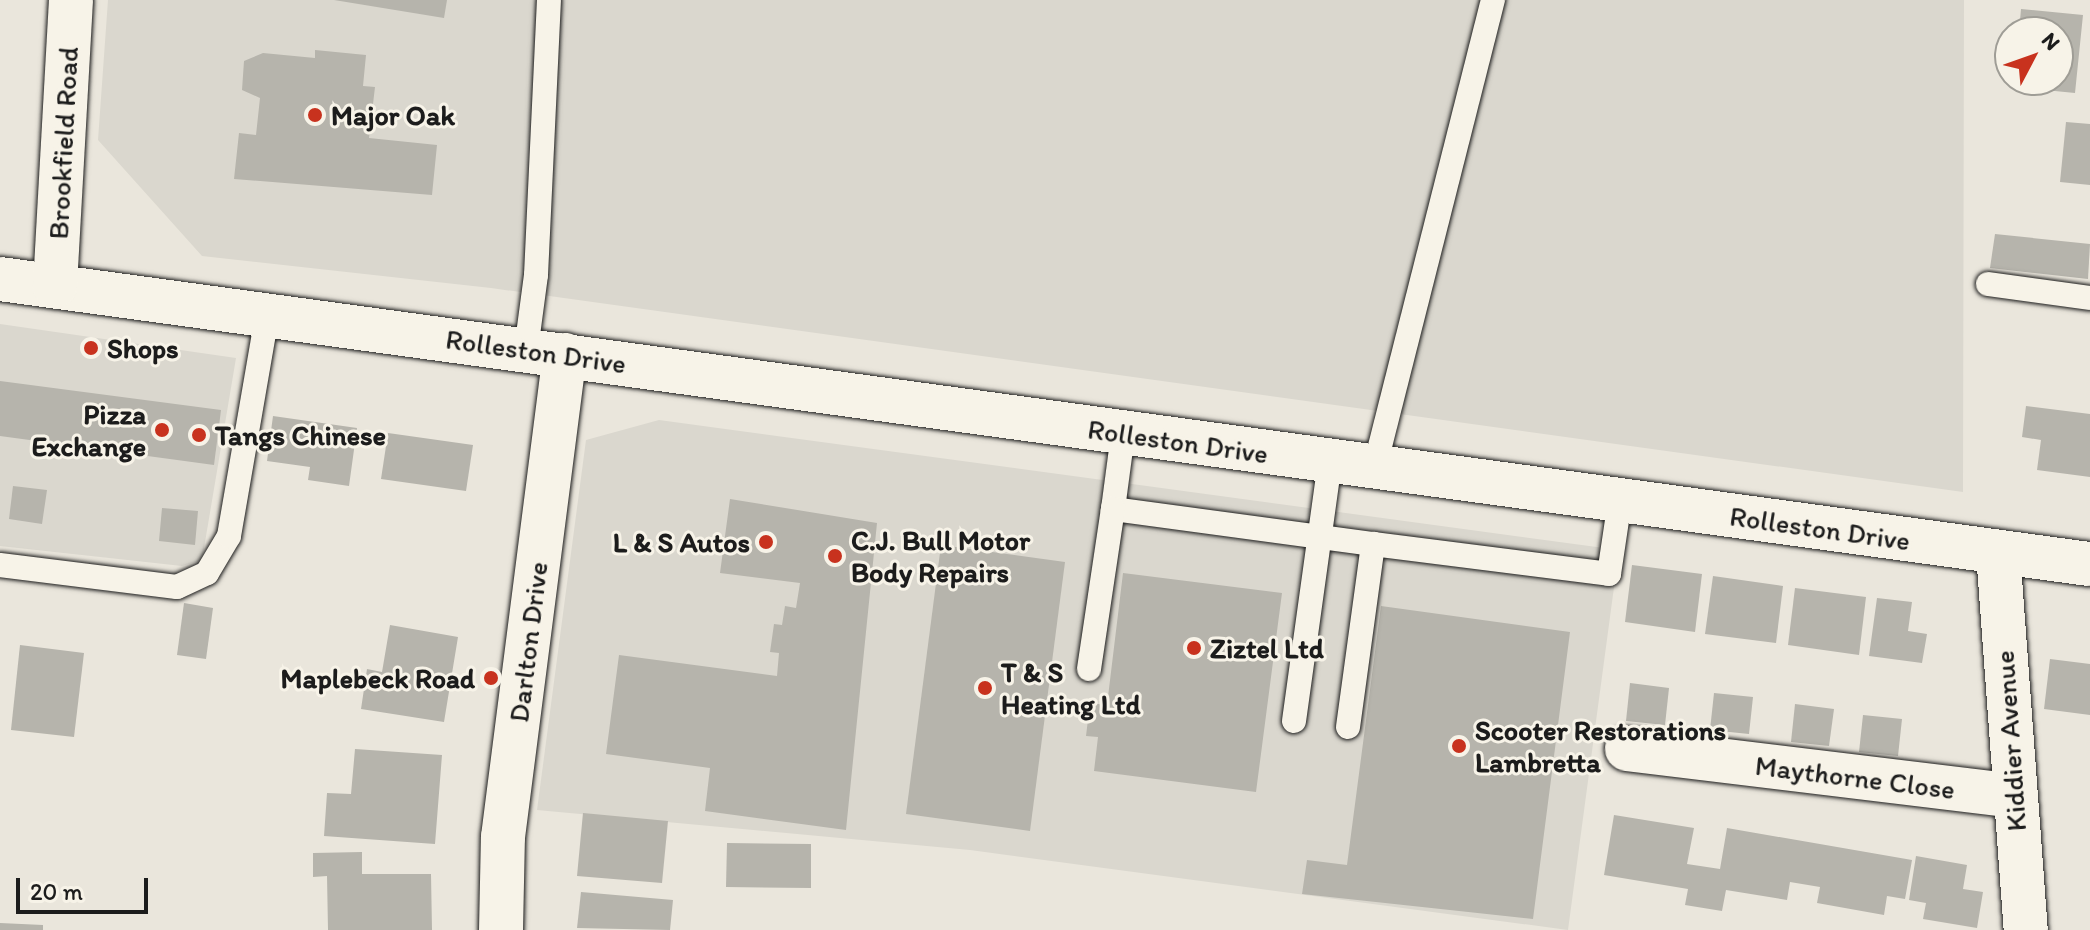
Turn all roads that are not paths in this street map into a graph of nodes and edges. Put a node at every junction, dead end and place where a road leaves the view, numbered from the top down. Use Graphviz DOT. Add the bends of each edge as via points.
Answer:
graph roads {
  1 [pos="71,0"];
  2 [pos="549,0"];
  3 [pos="1493,0"];
  4 [pos="0,279"];
  5 [pos="1988,284"];
  6 [pos="55,286"];
  7 [pos="2090,298"];
  8 [pos="267,315"];
  9 [pos="546,352"];
  10 [pos="1123,434"];
  11 [pos="1330,461"];
  12 [pos="1375,466"];
  13 [pos="1620,500"];
  14 [pos="1113,509"];
  15 [pos="1320,536"];
  16 [pos="1373,544"];
  17 [pos="1998,552"];
  18 [pos="2090,564"];
  19 [pos="0,565"];
  20 [pos="1089,669"];
  21 [pos="1294,721"];
  22 [pos="1348,727"];
  23 [pos="1627,749"];
  24 [pos="2013,796"];
  25 [pos="501,930"];
  26 [pos="2026,930"];
  1 -- 6 [label="street, Brookfield Road"];
  2 -- 9 [label="lane" via="536,275"];
  3 -- 12 [label="lane"];
  4 -- 6 [label="street, Rolleston Drive"];
  5 -- 7 [label="lane"];
  6 -- 8 [label="street, Rolleston Drive"];
  8 -- 9 [label="street, Rolleston Drive"];
  8 -- 19 [label="lane" via="229,536 207,573 169,587"];
  9 -- 10 [label="street, Rolleston Drive"];
  9 -- 25 [label="street, Darlton Drive" via="503,837"];
  10 -- 11 [label="street, Rolleston Drive"];
  10 -- 14 [label="lane"];
  11 -- 12 [label="street, Rolleston Drive"];
  11 -- 15 [label="lane"];
  12 -- 13 [label="street, Rolleston Drive"];
  13 -- 16 [label="lane" via="1609,574"];
  13 -- 17 [label="street, Rolleston Drive"];
  14 -- 15 [label="lane"];
  14 -- 20 [label="lane"];
  15 -- 16 [label="lane"];
  15 -- 21 [label="lane"];
  16 -- 22 [label="lane"];
  17 -- 18 [label="street, Rolleston Drive"];
  17 -- 24 [label="street, Kiddier Avenue"];
  23 -- 24 [label="street, Maythorne Close" via="1694,774"];
  24 -- 26 [label="street, Kiddier Avenue"];
}
